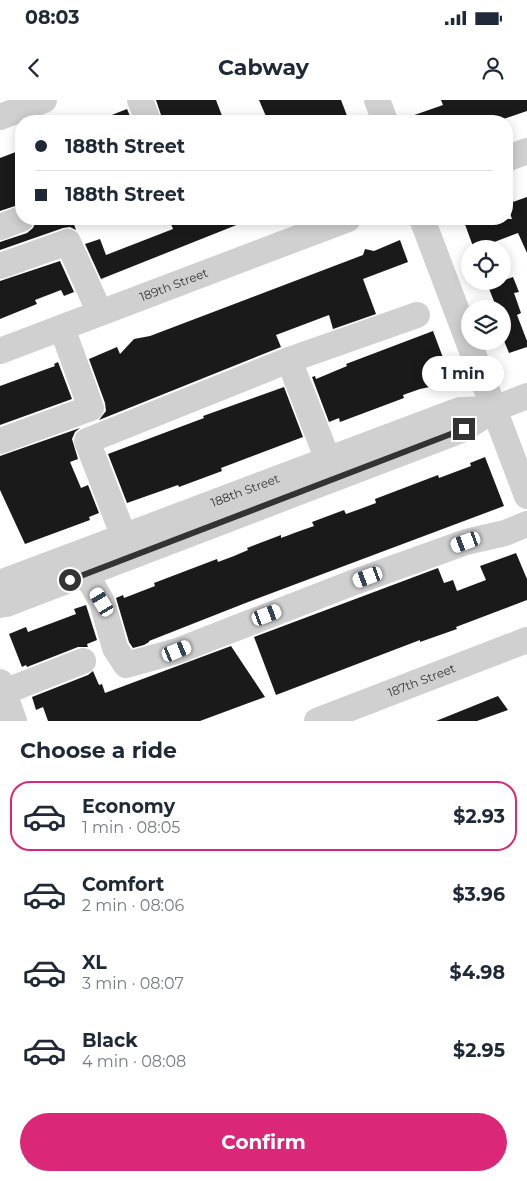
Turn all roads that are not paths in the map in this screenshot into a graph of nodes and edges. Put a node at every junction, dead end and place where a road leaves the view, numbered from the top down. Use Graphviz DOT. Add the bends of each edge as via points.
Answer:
graph roads {
  1 [pos="44,100"];
  2 [pos="140,100"];
  3 [pos="376,100"];
  4 [pos="146,115"];
  5 [pos="382,115"];
  6 [pos="0,117"];
  7 [pos="527,151"];
  8 [pos="513,156"];
  9 [pos="15,221"];
  10 [pos="332,225"];
  11 [pos="424,225"];
  12 [pos="0,227"];
  13 [pos="0,266"];
  14 [pos="100,313"];
  15 [pos="417,315"];
  16 [pos="62,328"];
  17 [pos="0,351"];
  18 [pos="288,360"];
  19 [pos="527,396"];
  20 [pos="494,408"];
  21 [pos="0,441"];
  22 [pos="328,460"];
  23 [pos="527,496"];
  24 [pos="527,524"];
  25 [pos="124,537"];
  26 [pos="86,574"];
  27 [pos="0,583"];
  28 [pos="0,605"];
  29 [pos="527,640"];
  30 [pos="83,661"];
  31 [pos="2,687"];
  32 [pos="14,721"];
  33 [pos="317,721"];
  1 -- 6 [label="street"];
  2 -- 4 [label="street"];
  3 -- 5 [label="street"];
  7 -- 8 [label="street"];
  9 -- 12 [label="street"];
  10 -- 14 [label="street, 189th Street"];
  11 -- 20 [label="street"];
  13 -- 14 [label="street" via="68,242"];
  14 -- 16 [label="street, 189th Street"];
  15 -- 18 [label="street"];
  16 -- 17 [label="street, 189th Street"];
  16 -- 21 [label="street" via="91,408"];
  18 -- 22 [label="street"];
  18 -- 25 [label="street" via="87,441"];
  19 -- 20 [label="street, 188th Street"];
  20 -- 22 [label="street, 188th Street" via="460,410"];
  20 -- 23 [label="street"];
  20 -- 26 [label="street, 188th Street" via="464,429"];
  22 -- 25 [label="street, 188th Street"];
  24 -- 26 [label="street" via="352,583 177,651 126,665 115,648 102,602"];
  25 -- 27 [label="street, 188th Street"];
  26 -- 28 [label="street, 188th Street"];
  29 -- 33 [label="street, 187th Street"];
  30 -- 31 [label="street"];
  31 -- 32 [label="street"];
}
